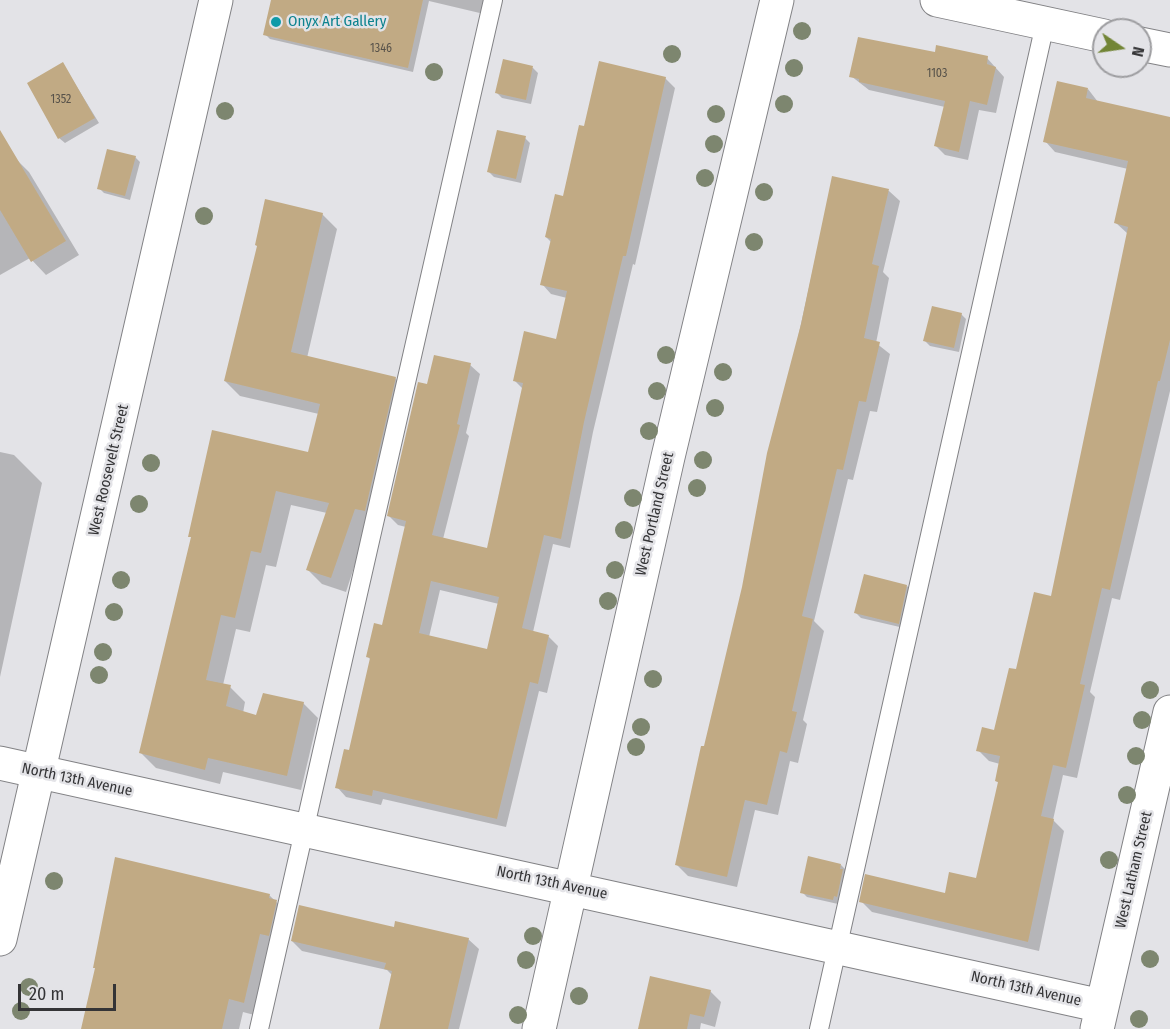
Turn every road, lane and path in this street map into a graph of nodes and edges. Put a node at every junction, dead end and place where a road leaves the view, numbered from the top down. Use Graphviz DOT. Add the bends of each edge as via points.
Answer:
graph roads {
  1 [pos="216,0"];
  2 [pos="493,0"];
  3 [pos="777,0"];
  4 [pos="937,0"];
  5 [pos="1045,24"];
  6 [pos="1092,34"];
  7 [pos="1152,46"];
  8 [pos="1170,50"];
  9 [pos="1170,712"];
  10 [pos="0,763"];
  11 [pos="39,772"];
  12 [pos="305,828"];
  13 [pos="572,888"];
  14 [pos="0,939"];
  15 [pos="838,947"];
  16 [pos="1100,1017"];
  17 [pos="259,1029"];
  18 [pos="539,1029"];
  19 [pos="819,1029"];
  1 -- 11 [label="street, West Roosevelt Street"];
  2 -- 12 [label="lane"];
  3 -- 13 [label="street, West Portland Street" via="668,457"];
  4 -- 5 [label="street"];
  5 -- 6 [label="street"];
  5 -- 15 [label="lane"];
  7 -- 8 [label="street"];
  9 -- 16 [label="street, West Latham Street"];
  10 -- 11 [label="street, North 13th Avenue"];
  11 -- 12 [label="street, North 13th Avenue"];
  11 -- 14 [label="street, West Roosevelt Street"];
  12 -- 13 [label="street, North 13th Avenue"];
  12 -- 17 [label="lane"];
  13 -- 15 [label="street, North 13th Avenue"];
  13 -- 18 [label="street, West Portland Street"];
  15 -- 16 [label="street, North 13th Avenue"];
  15 -- 19 [label="lane"];
}
